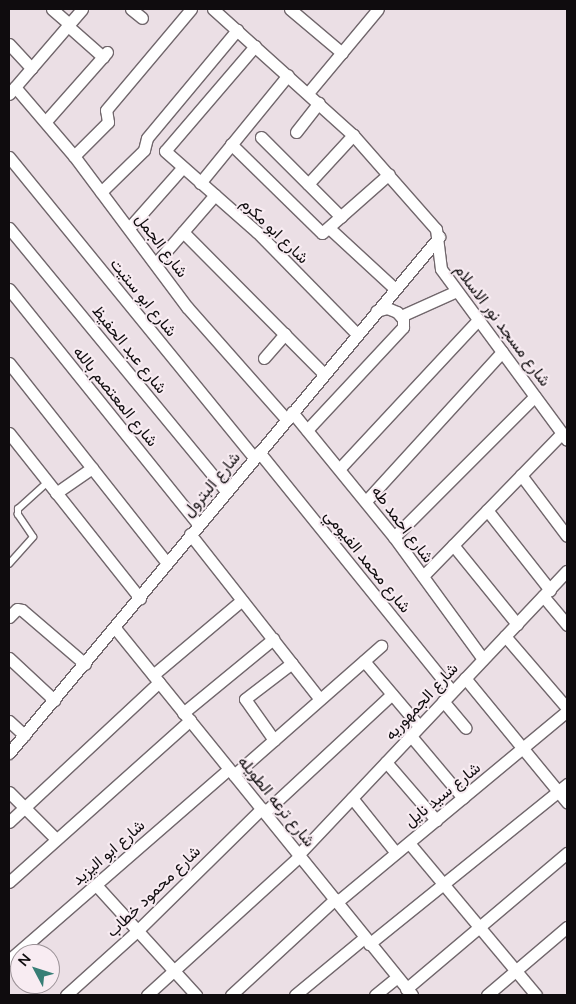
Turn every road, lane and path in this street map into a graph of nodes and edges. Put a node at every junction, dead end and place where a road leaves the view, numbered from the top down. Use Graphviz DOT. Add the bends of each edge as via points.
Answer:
graph roads {
  1 [pos="52,9"];
  2 [pos="82,9"];
  3 [pos="131,9"];
  4 [pos="191,9"];
  5 [pos="213,9"];
  6 [pos="290,9"];
  7 [pos="375,10"];
  8 [pos="142,18"];
  9 [pos="68,25"];
  10 [pos="237,30"];
  11 [pos="9,44"];
  12 [pos="255,46"];
  13 [pos="342,53"];
  14 [pos="31,68"];
  15 [pos="288,75"];
  16 [pos="12,90"];
  17 [pos="308,93"];
  18 [pos="319,103"];
  19 [pos="46,121"];
  20 [pos="296,132"];
  21 [pos="352,135"];
  22 [pos="261,137"];
  23 [pos="231,144"];
  24 [pos="74,156"];
  25 [pos="9,158"];
  26 [pos="182,168"];
  27 [pos="389,174"];
  28 [pos="200,182"];
  29 [pos="308,184"];
  30 [pos="102,192"];
  31 [pos="215,195"];
  32 [pos="341,217"];
  33 [pos="9,228"];
  34 [pos="129,228"];
  35 [pos="326,230"];
  36 [pos="183,232"];
  37 [pos="439,237"];
  38 [pos="156,263"];
  39 [pos="9,289"];
  40 [pos="395,289"];
  41 [pos="457,291"];
  42 [pos="376,311"];
  43 [pos="401,316"];
  44 [pos="478,320"];
  45 [pos="285,334"];
  46 [pos="357,334"];
  47 [pos="502,352"];
  48 [pos="264,358"];
  49 [pos="9,362"];
  50 [pos="324,374"];
  51 [pos="13,376"];
  52 [pos="535,396"];
  53 [pos="289,416"];
  54 [pos="307,430"];
  55 [pos="9,433"];
  56 [pos="565,436"];
  57 [pos="256,454"];
  58 [pos="92,468"];
  59 [pos="340,468"];
  60 [pos="521,475"];
  61 [pos="48,482"];
  62 [pos="226,491"];
  63 [pos="56,493"];
  64 [pos="366,501"];
  65 [pos="487,510"];
  66 [pos="198,524"];
  67 [pos="190,534"];
  68 [pos="567,536"];
  69 [pos="394,537"];
  70 [pos="453,545"];
  71 [pos="167,563"];
  72 [pos="9,564"];
  73 [pos="567,572"];
  74 [pos="422,576"];
  75 [pos="546,593"];
  76 [pos="140,598"];
  77 [pos="242,600"];
  78 [pos="13,613"];
  79 [pos="517,624"];
  80 [pos="567,625"];
  81 [pos="115,628"];
  82 [pos="505,636"];
  83 [pos="273,639"];
  84 [pos="381,646"];
  85 [pos="9,658"];
  86 [pos="483,659"];
  87 [pos="364,661"];
  88 [pos="292,663"];
  89 [pos="85,664"];
  90 [pos="156,678"];
  91 [pos="465,678"];
  92 [pos="452,691"];
  93 [pos="392,694"];
  94 [pos="320,699"];
  95 [pos="54,700"];
  96 [pos="443,701"];
  97 [pos="567,709"];
  98 [pos="187,717"];
  99 [pos="9,722"];
  100 [pos="419,726"];
  101 [pos="466,728"];
  102 [pos="24,735"];
  103 [pos="410,735"];
  104 [pos="274,740"];
  105 [pos="524,748"];
  106 [pos="9,753"];
  107 [pos="386,762"];
  108 [pos="232,772"];
  109 [pos="563,788"];
  110 [pos="9,792"];
  111 [pos="352,798"];
  112 [pos="463,798"];
  113 [pos="567,802"];
  114 [pos="24,808"];
  115 [pos="263,810"];
  116 [pos="436,820"];
  117 [pos="9,822"];
  118 [pos="56,839"];
  119 [pos="409,843"];
  120 [pos="396,853"];
  121 [pos="567,853"];
  122 [pos="299,855"];
  123 [pos="9,882"];
  124 [pos="442,882"];
  125 [pos="96,885"];
  126 [pos="336,901"];
  127 [pos="567,927"];
  128 [pos="480,928"];
  129 [pos="138,931"];
  130 [pos="367,941"];
  131 [pos="9,960"];
  132 [pos="174,971"];
  133 [pos="516,971"];
  134 [pos="397,978"];
  135 [pos="409,992"];
  136 [pos="66,995"];
  137 [pos="147,995"];
  138 [pos="196,995"];
  139 [pos="231,995"];
  140 [pos="295,995"];
  141 [pos="375,995"];
  142 [pos="487,995"];
  143 [pos="536,995"];
  1 -- 9 [label="street"];
  2 -- 9 [label="street"];
  3 -- 8 [label="street"];
  4 -- 24 [label="street" via="106,110 108,122"];
  5 -- 10 [label="street"];
  6 -- 13 [label="street"];
  7 -- 13 [label="street"];
  9 -- 14 [label="street"];
  9 -- 19 [label="street" via="105,54"];
  10 -- 12 [label="street"];
  10 -- 30 [label="street" via="148,136 144,150"];
  11 -- 14 [label="street"];
  12 -- 15 [label="street"];
  12 -- 26 [label="street, شارع ابو مكرم" via="167,148 166,154"];
  13 -- 17 [label="street"];
  14 -- 16 [label="street"];
  15 -- 17 [label="street"];
  15 -- 23 [label="street"];
  16 -- 19 [label="street, شارع الجمل"];
  17 -- 18 [label="street"];
  18 -- 20 [label="street"];
  18 -- 21 [label="street"];
  19 -- 24 [label="street, شارع الجمل"];
  21 -- 27 [label="street"];
  21 -- 29 [label="street"];
  22 -- 29 [label="street"];
  23 -- 28 [label="street"];
  23 -- 35 [label="street" via="320,232"];
  24 -- 30 [label="street, شارع الجمل"];
  25 -- 57 [label="street, شارع ابو ستيت"];
  26 -- 28 [label="street, شارع ابو مكرم"];
  26 -- 34 [label="street"];
  27 -- 32 [label="street"];
  27 -- 37 [label="street" via="436,229"];
  28 -- 31 [label="street, شارع ابو مكرم"];
  29 -- 32 [label="street"];
  30 -- 34 [label="street, شارع الجمل"];
  31 -- 36 [label="street"];
  31 -- 46 [label="street, شارع ابو مكرم" via="257,232"];
  32 -- 35 [label="street"];
  33 -- 62 [label="street, شارع عبد الحفيظ"];
  34 -- 38 [label="street, شارع الجمل"];
  35 -- 40 [label="street"];
  36 -- 38 [label="street"];
  36 -- 45 [label="street"];
  37 -- 40 [label="street, شارع البترول"];
  37 -- 41 [label="street, شارع مسجد نور الاسلام" via="439,265"];
  38 -- 53 [label="street, شارع الجمل" via="187,307"];
  39 -- 66 [label="street, شارع المعتصم بالله"];
  40 -- 42 [label="street, شارع البترول"];
  41 -- 43 [label="street"];
  41 -- 44 [label="street, شارع مسجد نور الاسلام"];
  42 -- 43 [label="street" via="392,309"];
  42 -- 46 [label="street, شارع البترول"];
  43 -- 54 [label="street" via="403,327"];
  44 -- 47 [label="street, شارع مسجد نور الاسلام"];
  44 -- 59 [label="street"];
  45 -- 48 [label="street"];
  45 -- 50 [label="street"];
  46 -- 50 [label="street, شارع البترول"];
  47 -- 52 [label="street, شارع مسجد نور الاسلام"];
  47 -- 64 [label="street"];
  49 -- 51 [label="street"];
  50 -- 53 [label="street, شارع البترول"];
  51 -- 58 [label="street"];
  52 -- 56 [label="street, شارع مسجد نور الاسلام"];
  52 -- 69 [label="street"];
  53 -- 54 [label="street, شارع احمد طه"];
  53 -- 57 [label="street, شارع البترول"];
  54 -- 59 [label="street, شارع احمد طه"];
  55 -- 61 [label="street"];
  56 -- 60 [label="street"];
  57 -- 62 [label="street, شارع البترول"];
  57 -- 92 [label="street, شارع محمد الفيومي"];
  58 -- 63 [label="street"];
  58 -- 71 [label="street"];
  59 -- 64 [label="street, شارع احمد طه"];
  60 -- 65 [label="street"];
  60 -- 68 [label="street"];
  61 -- 63 [label="street"];
  61 -- 72 [label="lane" via="18,509 18,515 32,537"];
  62 -- 66 [label="street, شارع البترول"];
  63 -- 76 [label="street"];
  64 -- 69 [label="street, شارع احمد طه"];
  65 -- 70 [label="street"];
  65 -- 75 [label="street"];
  66 -- 67 [label="street, شارع البترول"];
  67 -- 71 [label="street, شارع البترول"];
  67 -- 77 [label="street"];
  69 -- 74 [label="street, شارع احمد طه"];
  70 -- 74 [label="street"];
  70 -- 79 [label="street"];
  71 -- 76 [label="street, شارع البترول"];
  73 -- 75 [label="street, شارع الجمهوريه"];
  74 -- 86 [label="street, شارع احمد طه"];
  75 -- 79 [label="street, شارع الجمهوريه"];
  75 -- 80 [label="street"];
  76 -- 81 [label="street, شارع البترول"];
  77 -- 83 [label="street"];
  77 -- 90 [label="street"];
  78 -- 89 [label="street" via="24,611"];
  79 -- 82 [label="street, شارع الجمهوريه"];
  81 -- 89 [label="street, شارع البترول"];
  81 -- 90 [label="street, شارع ترعه الطويله"];
  82 -- 86 [label="street, شارع الجمهوريه"];
  82 -- 97 [label="street"];
  83 -- 88 [label="street"];
  83 -- 98 [label="street"];
  84 -- 87 [label="street, شارع ابو اليزيد"];
  85 -- 95 [label="street"];
  86 -- 91 [label="street, شارع الجمهوريه"];
  87 -- 93 [label="street"];
  87 -- 94 [label="street, شارع ابو اليزيد"];
  88 -- 94 [label="street"];
  88 -- 104 [label="street" via="245,699"];
  89 -- 95 [label="street, شارع البترول"];
  90 -- 98 [label="street, شارع ترعه الطويله"];
  90 -- 114 [label="street"];
  91 -- 92 [label="street, شارع الجمهوريه"];
  91 -- 105 [label="street"];
  92 -- 96 [label="street, شارع الجمهوريه"];
  93 -- 100 [label="street"];
  93 -- 115 [label="street, شارع محمود خطاب"];
  94 -- 104 [label="street, شارع ابو اليزيد"];
  95 -- 102 [label="street, شارع البترول"];
  96 -- 100 [label="street, شارع الجمهوريه"];
  96 -- 101 [label="street"];
  97 -- 105 [label="street, شارع سيد نايل"];
  98 -- 108 [label="street, شارع ترعه الطويله"];
  98 -- 118 [label="street"];
  99 -- 102 [label="street"];
  100 -- 103 [label="street, شارع الجمهوريه"];
  102 -- 106 [label="street, شارع البترول"];
  103 -- 107 [label="street, شارع الجمهوريه"];
  103 -- 112 [label="street"];
  104 -- 108 [label="street, شارع ابو اليزيد"];
  105 -- 109 [label="street"];
  105 -- 112 [label="street, شارع سيد نايل"];
  107 -- 111 [label="street, شارع الجمهوريه"];
  107 -- 116 [label="street"];
  108 -- 115 [label="street, شارع ترعه الطويله"];
  108 -- 125 [label="street, شارع ابو اليزيد"];
  109 -- 113 [label="street"];
  109 -- 124 [label="street"];
  110 -- 114 [label="street"];
  111 -- 120 [label="street"];
  111 -- 122 [label="street, شارع الجمهوريه"];
  112 -- 116 [label="street, شارع سيد نايل"];
  114 -- 117 [label="street"];
  114 -- 118 [label="street"];
  115 -- 122 [label="street, شارع ترعه الطويله"];
  115 -- 129 [label="street, شارع محمود خطاب"];
  116 -- 119 [label="street, شارع سيد نايل"];
  118 -- 123 [label="street"];
  119 -- 120 [label="street, شارع سيد نايل"];
  119 -- 124 [label="street"];
  120 -- 126 [label="street, شارع سيد نايل"];
  121 -- 128 [label="street"];
  122 -- 126 [label="street, شارع ترعه الطويله"];
  122 -- 132 [label="street, شارع الجمهوريه"];
  124 -- 128 [label="street"];
  124 -- 130 [label="street"];
  125 -- 129 [label="street"];
  125 -- 131 [label="street, شارع ابو اليزيد"];
  126 -- 130 [label="street, شارع ترعه الطويله"];
  126 -- 139 [label="street, شارع سيد نايل"];
  127 -- 133 [label="street"];
  128 -- 133 [label="street"];
  128 -- 135 [label="street"];
  129 -- 132 [label="street"];
  129 -- 136 [label="street, شارع محمود خطاب"];
  130 -- 134 [label="street, شارع ترعه الطويله"];
  130 -- 140 [label="street"];
  132 -- 137 [label="street, شارع الجمهوريه"];
  132 -- 138 [label="street"];
  133 -- 142 [label="street"];
  133 -- 143 [label="street"];
  134 -- 135 [label="street, شارع ترعه الطويله"];
  134 -- 141 [label="street"];
}
